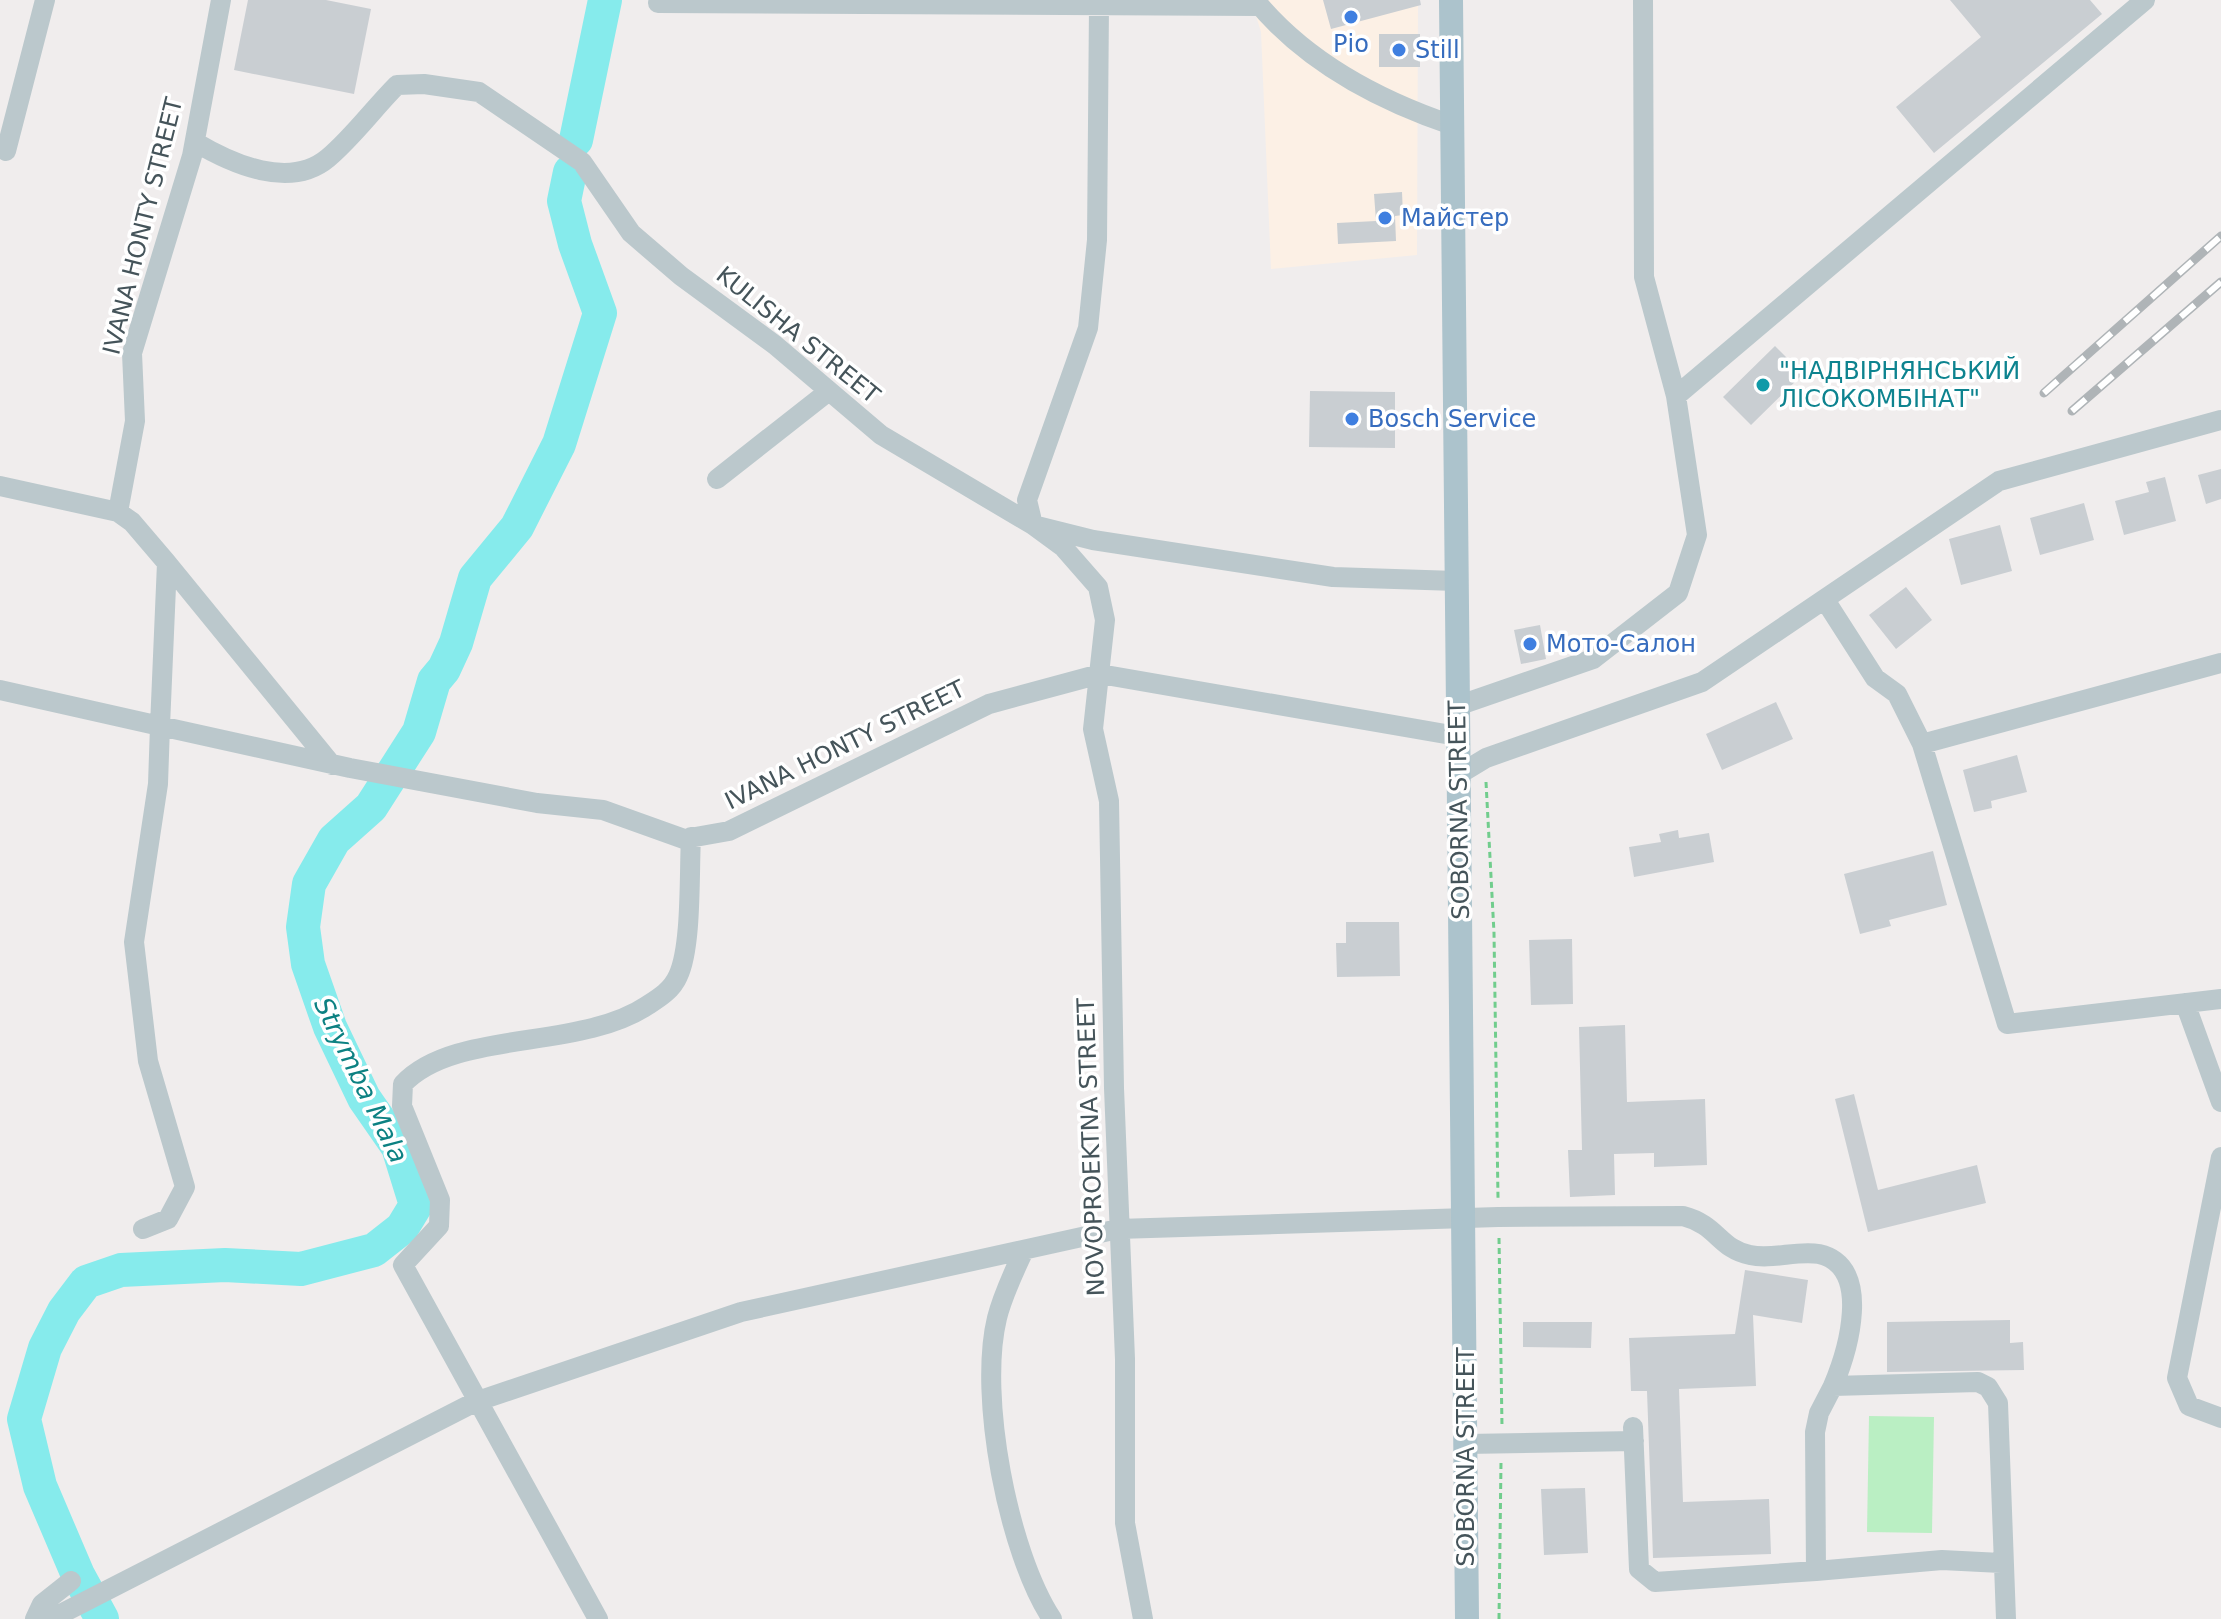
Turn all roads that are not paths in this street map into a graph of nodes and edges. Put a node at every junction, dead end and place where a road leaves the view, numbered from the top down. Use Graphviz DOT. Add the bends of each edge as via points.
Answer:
graph roads {
  1 [pos="45,0"];
  2 [pos="221,0"];
  3 [pos="1451,0"];
  4 [pos="1643,0"];
  5 [pos="2145,0"];
  6 [pos="658,3"];
  7 [pos="1257,3"];
  8 [pos="1099,5"];
  9 [pos="1452,125"];
  10 [pos="195,142"];
  11 [pos="6,151"];
  12 [pos="829,391"];
  13 [pos="1676,396"];
  14 [pos="2221,420"];
  15 [pos="717,479"];
  16 [pos="0,486"];
  17 [pos="118,512"];
  18 [pos="1033,525"];
  19 [pos="167,563"];
  20 [pos="1456,581"];
  21 [pos="1825,600"];
  22 [pos="2221,663"];
  23 [pos="1100,674"];
  24 [pos="0,690"];
  25 [pos="1457,706"];
  26 [pos="160,726"];
  27 [pos="1457,736"];
  28 [pos="1922,744"];
  29 [pos="341,766"];
  30 [pos="1458,775"];
  31 [pos="691,837"];
  32 [pos="2221,999"];
  33 [pos="2185,1003"];
  34 [pos="2221,1102"];
  35 [pos="2221,1157"];
  36 [pos="1465,1220"];
  37 [pos="143,1229"];
  38 [pos="1118,1229"];
  39 [pos="1024,1250"];
  40 [pos="1833,1386"];
  41 [pos="475,1402"];
  42 [pos="2221,1418"];
  43 [pos="1466,1444"];
  44 [pos="2001,1563"];
  45 [pos="1816,1571"];
  46 [pos="71,1581"];
  47 [pos="35,1619"];
  48 [pos="51,1619"];
  49 [pos="598,1619"];
  50 [pos="1052,1619"];
  51 [pos="1143,1619"];
  52 [pos="1467,1619"];
  53 [pos="2006,1619"];
  1 -- 11 [label="street"];
  2 -- 10 [label="street, IVANA HONTY STREET"];
  3 -- 9 [label="main road, SOBORNA STREET"];
  4 -- 13 [label="street" via="1644,277"];
  5 -- 13 [label="street"];
  6 -- 8 [label="street"];
  7 -- 8 [label="street"];
  7 -- 9 [label="street" via="1314,56 1364,89"];
  8 -- 18 [label="street" via="1097,240 1088,328 1027,500"];
  9 -- 20 [label="main road, SOBORNA STREET"];
  10 -- 12 [label="street, KULISHA STREET" via="228,162 304,172 328,158 397,85 479,92 582,162 631,233"];
  10 -- 17 [label="street, IVANA HONTY STREET" via="132,353 135,421"];
  12 -- 15 [label="street"];
  12 -- 18 [label="street, KULISHA STREET" via="881,435"];
  13 -- 25 [label="street" via="1697,535 1678,593 1593,659"];
  14 -- 21 [label="street" via="1999,481"];
  16 -- 17 [label="street"];
  17 -- 19 [label="street"];
  18 -- 20 [label="street, KULISHA STREET" via="1093,540 1333,577"];
  18 -- 23 [label="street, NOVOPROEKTNA STREET" via="1063,547 1098,587 1105,620"];
  19 -- 26 [label="street"];
  19 -- 29 [label="street"];
  20 -- 25 [label="main road, SOBORNA STREET"];
  21 -- 28 [label="street" via="1875,678 1897,694"];
  21 -- 30 [label="street" via="1702,682 1486,758"];
  22 -- 28 [label="street"];
  23 -- 27 [label="street, IVANA HONTY STREET"];
  23 -- 31 [label="street, IVANA HONTY STREET" via="989,704 729,831"];
  23 -- 38 [label="street, NOVOPROEKTNA STREET" via="1093,729 1109,801"];
  24 -- 26 [label="street, IVANA HONTY STREET"];
  25 -- 27 [label="main road, SOBORNA STREET"];
  26 -- 29 [label="street, IVANA HONTY STREET"];
  26 -- 37 [label="street" via="158,784 134,942 148,1061 185,1187 168,1219"];
  27 -- 30 [label="main road, SOBORNA STREET"];
  28 -- 33 [label="street" via="2007,1024"];
  29 -- 31 [label="street, IVANA HONTY STREET" via="537,803 603,810"];
  30 -- 36 [label="main road, SOBORNA STREET"];
  31 -- 41 [label="street" via="684,954 678,977 665,994 633,1015 585,1033 472,1052 417,1069 403,1084 402,1106 440,1200 439,1226 403,1265"];
  32 -- 33 [label="street"];
  33 -- 34 [label="street"];
  35 -- 42 [label="street" via="2177,1378 2189,1406"];
  36 -- 38 [label="street"];
  36 -- 40 [label="street" via="1683,1216 1703,1221 1728,1248 1752,1256 1820,1254 1844,1270 1852,1296 1847,1354"];
  36 -- 43 [label="main road, SOBORNA STREET"];
  38 -- 39 [label="street"];
  38 -- 51 [label="street, NOVOPROEKTNA STREET" via="1125,1523"];
  39 -- 41 [label="street" via="741,1312"];
  39 -- 50 [label="street" via="997,1317 992,1347 995,1442 1029,1575"];
  40 -- 44 [label="street" via="1978,1382 1988,1387 1998,1403"];
  40 -- 45 [label="street" via="1815,1432"];
  41 -- 48 [label="street"];
  41 -- 49 [label="street"];
  43 -- 45 [label="street" via="1634,1434 1639,1569 1655,1582"];
  43 -- 52 [label="main road, SOBORNA STREET"];
  44 -- 45 [label="street" via="1942,1560"];
  44 -- 53 [label="street"];
  46 -- 47 [label="street" via="42,1604"];
}
